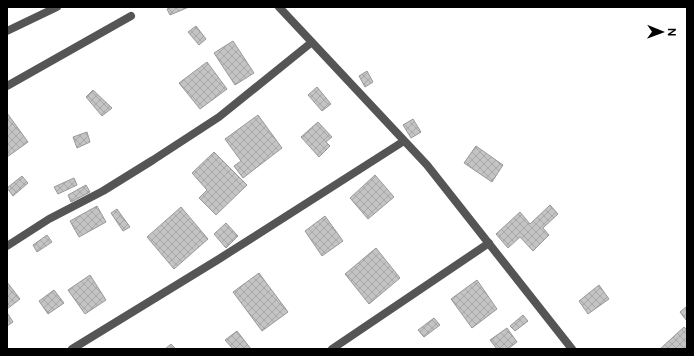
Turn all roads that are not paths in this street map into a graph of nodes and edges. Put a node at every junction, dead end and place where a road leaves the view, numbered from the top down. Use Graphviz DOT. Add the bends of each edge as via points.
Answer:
graph roads {
  1 [pos="57,7"];
  2 [pos="279,7"];
  3 [pos="131,16"];
  4 [pos="7,31"];
  5 [pos="312,42"];
  6 [pos="7,86"];
  7 [pos="404,141"];
  8 [pos="488,243"];
  9 [pos="7,246"];
  10 [pos="72,349"];
  11 [pos="332,349"];
  12 [pos="572,349"];
  1 -- 4 [label="street"];
  2 -- 5 [label="street"];
  3 -- 6 [label="street"];
  5 -- 7 [label="street"];
  5 -- 9 [label="street" via="219,116 103,191 49,219"];
  7 -- 8 [label="street" via="427,165"];
  7 -- 10 [label="street"];
  8 -- 11 [label="street"];
  8 -- 12 [label="street"];
}
